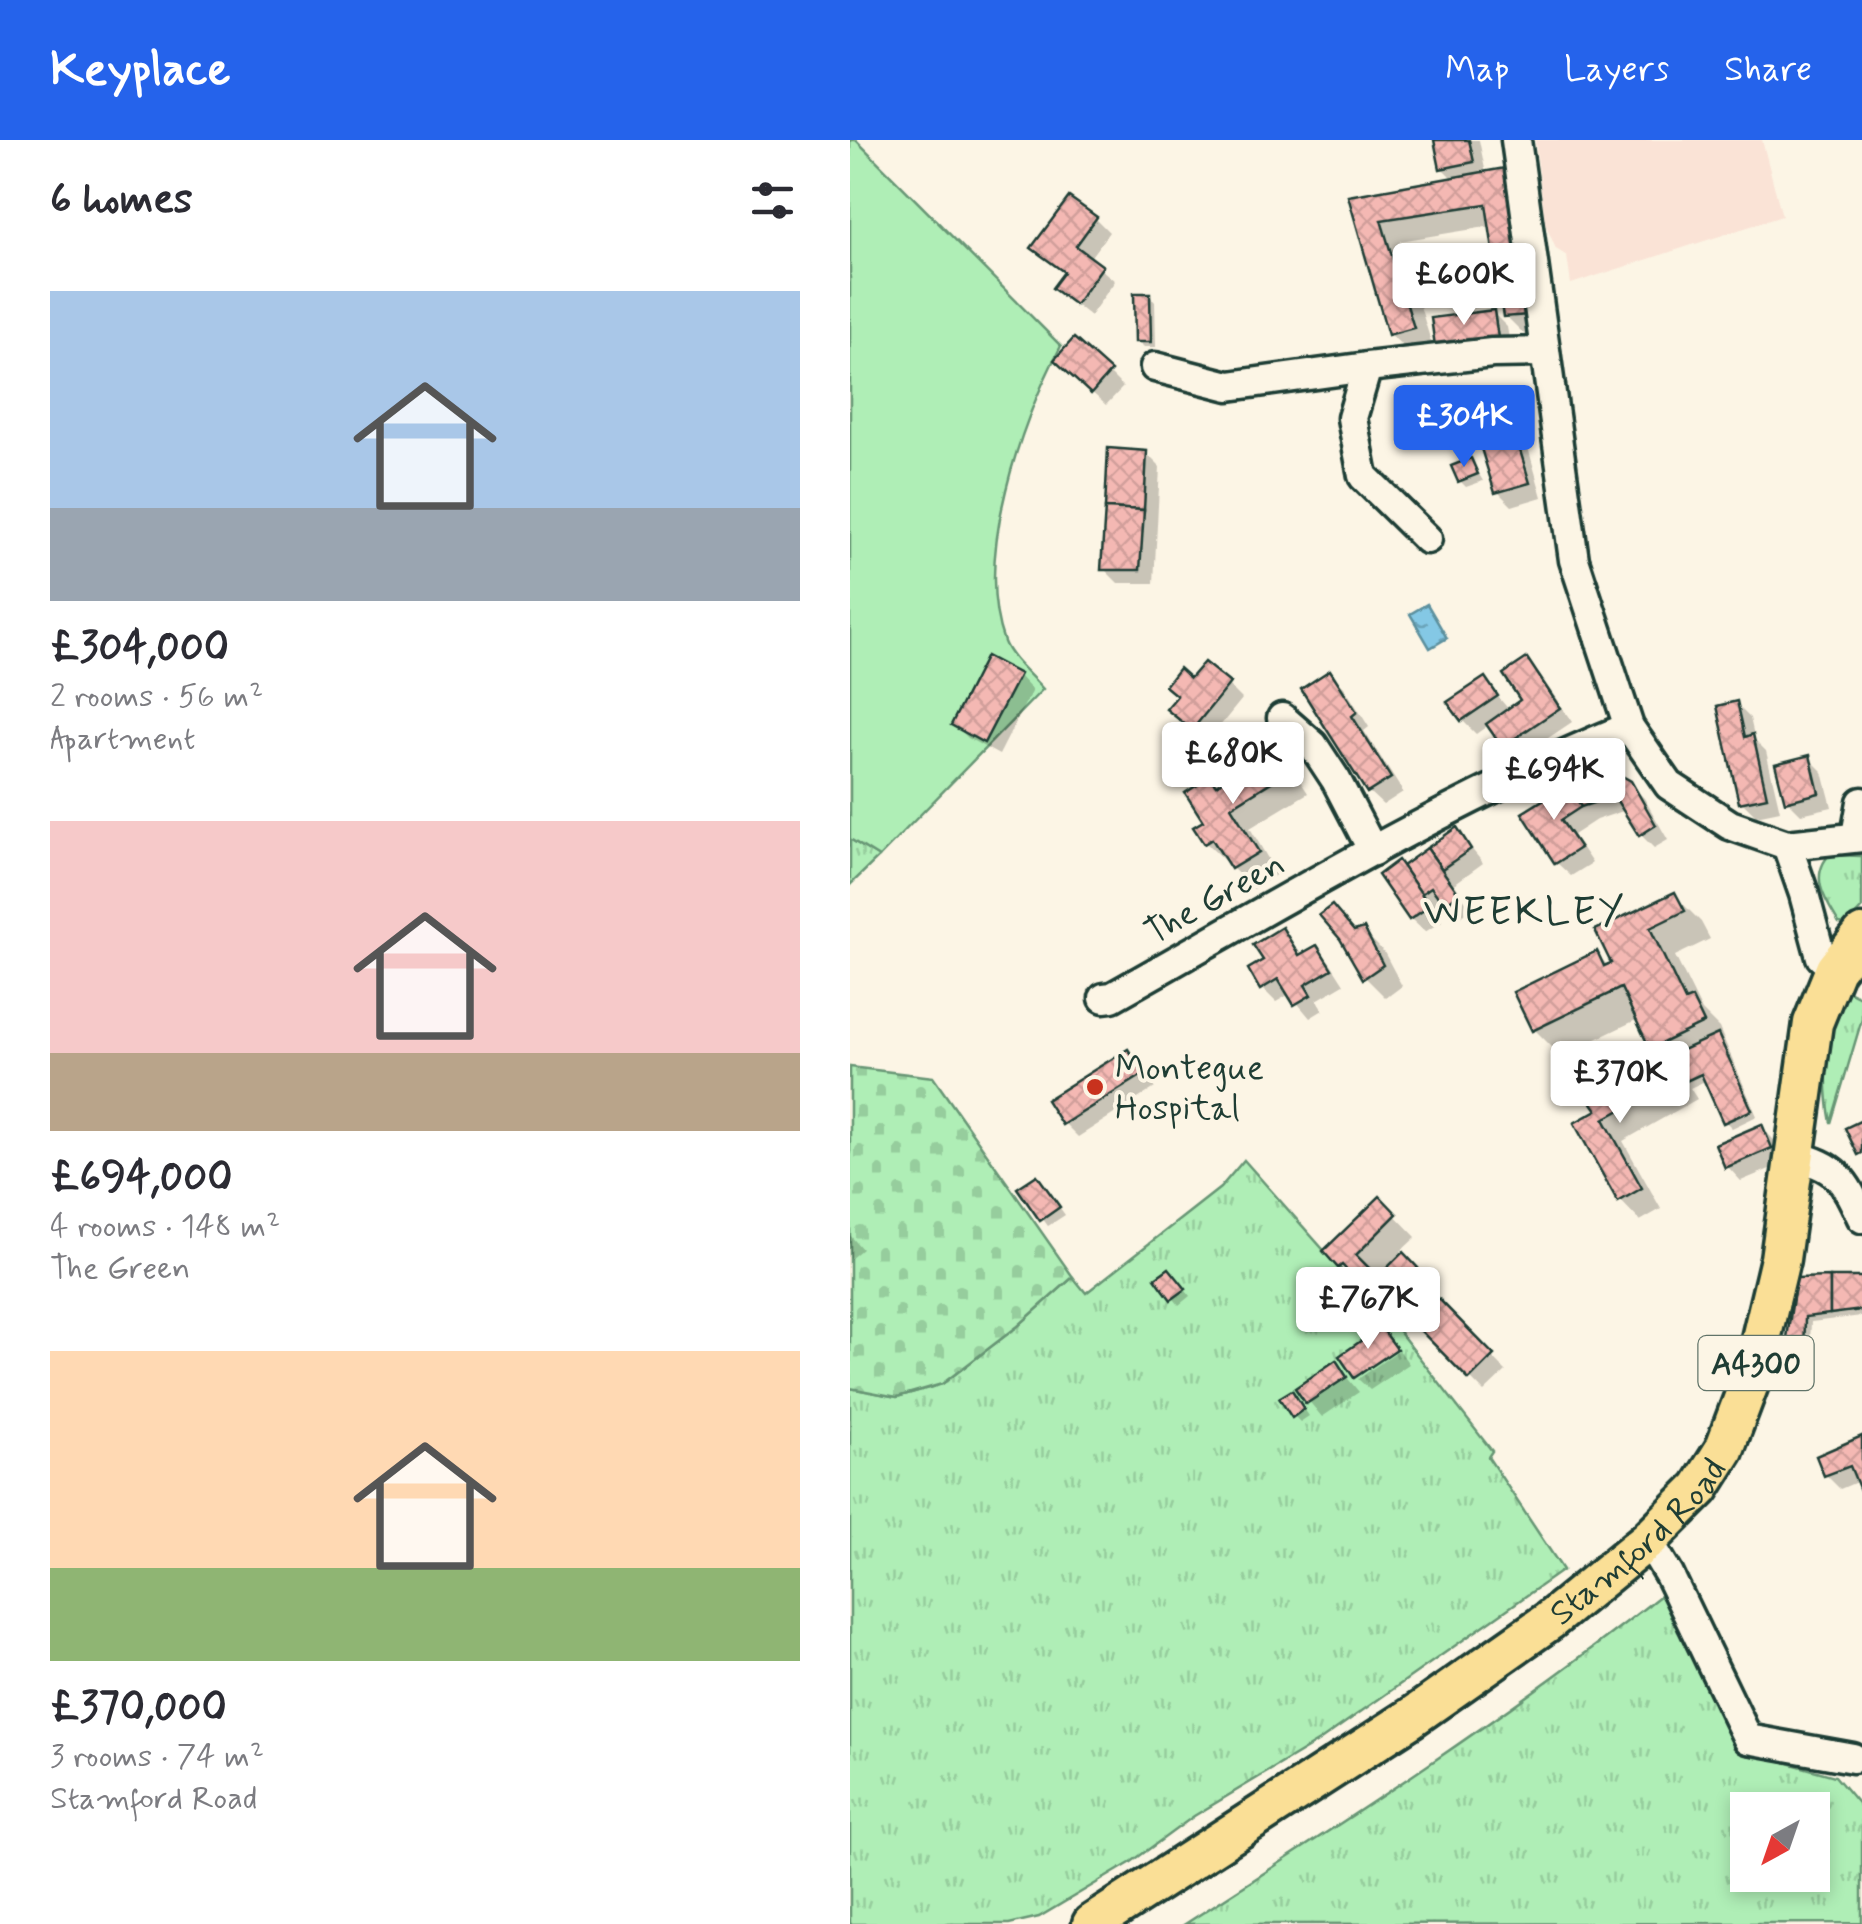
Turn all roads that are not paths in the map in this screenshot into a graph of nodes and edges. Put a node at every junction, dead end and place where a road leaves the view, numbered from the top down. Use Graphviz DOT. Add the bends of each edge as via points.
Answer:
graph roads {
  1 [pos="1516,140"];
  2 [pos="1545,352"];
  3 [pos="1155,367"];
  4 [pos="1366,367"];
  5 [pos="1426,539"];
  6 [pos="1282,718"];
  7 [pos="1629,727"];
  8 [pos="1862,802"];
  9 [pos="1859,836"];
  10 [pos="1786,845"];
  11 [pos="1373,850"];
  12 [pos="1862,935"];
  13 [pos="1835,969"];
  14 [pos="1104,998"];
  15 [pos="1794,1156"];
  16 [pos="1862,1218"];
  17 [pos="1648,1540"];
  18 [pos="1853,1758"];
  19 [pos="1092,1924"];
  1 -- 2 [label="street"];
  2 -- 4 [label="street"];
  2 -- 7 [label="street" via="1574,560"];
  3 -- 4 [label="street" via="1229,386"];
  4 -- 5 [label="street" via="1352,418 1363,476"];
  6 -- 11 [label="street" via="1313,746"];
  7 -- 10 [label="street" via="1669,786 1730,825"];
  7 -- 11 [label="street, The Green"];
  8 -- 9 [label="street"];
  9 -- 10 [label="street"];
  10 -- 13 [label="street" via="1821,957"];
  11 -- 14 [label="street, The Green"];
  12 -- 13 [label="main road, Stamford Road / A4300"];
  13 -- 15 [label="main road, Stamford Road / A4300" via="1813,1024"];
  15 -- 16 [label="street" via="1824,1163"];
  15 -- 17 [label="main road, Stamford Road / A4300" via="1780,1258 1740,1416 1700,1488"];
  17 -- 18 [label="street" via="1748,1738"];
  17 -- 19 [label="main road, Stamford Road / A4300" via="1550,1621 1426,1707"];
}
